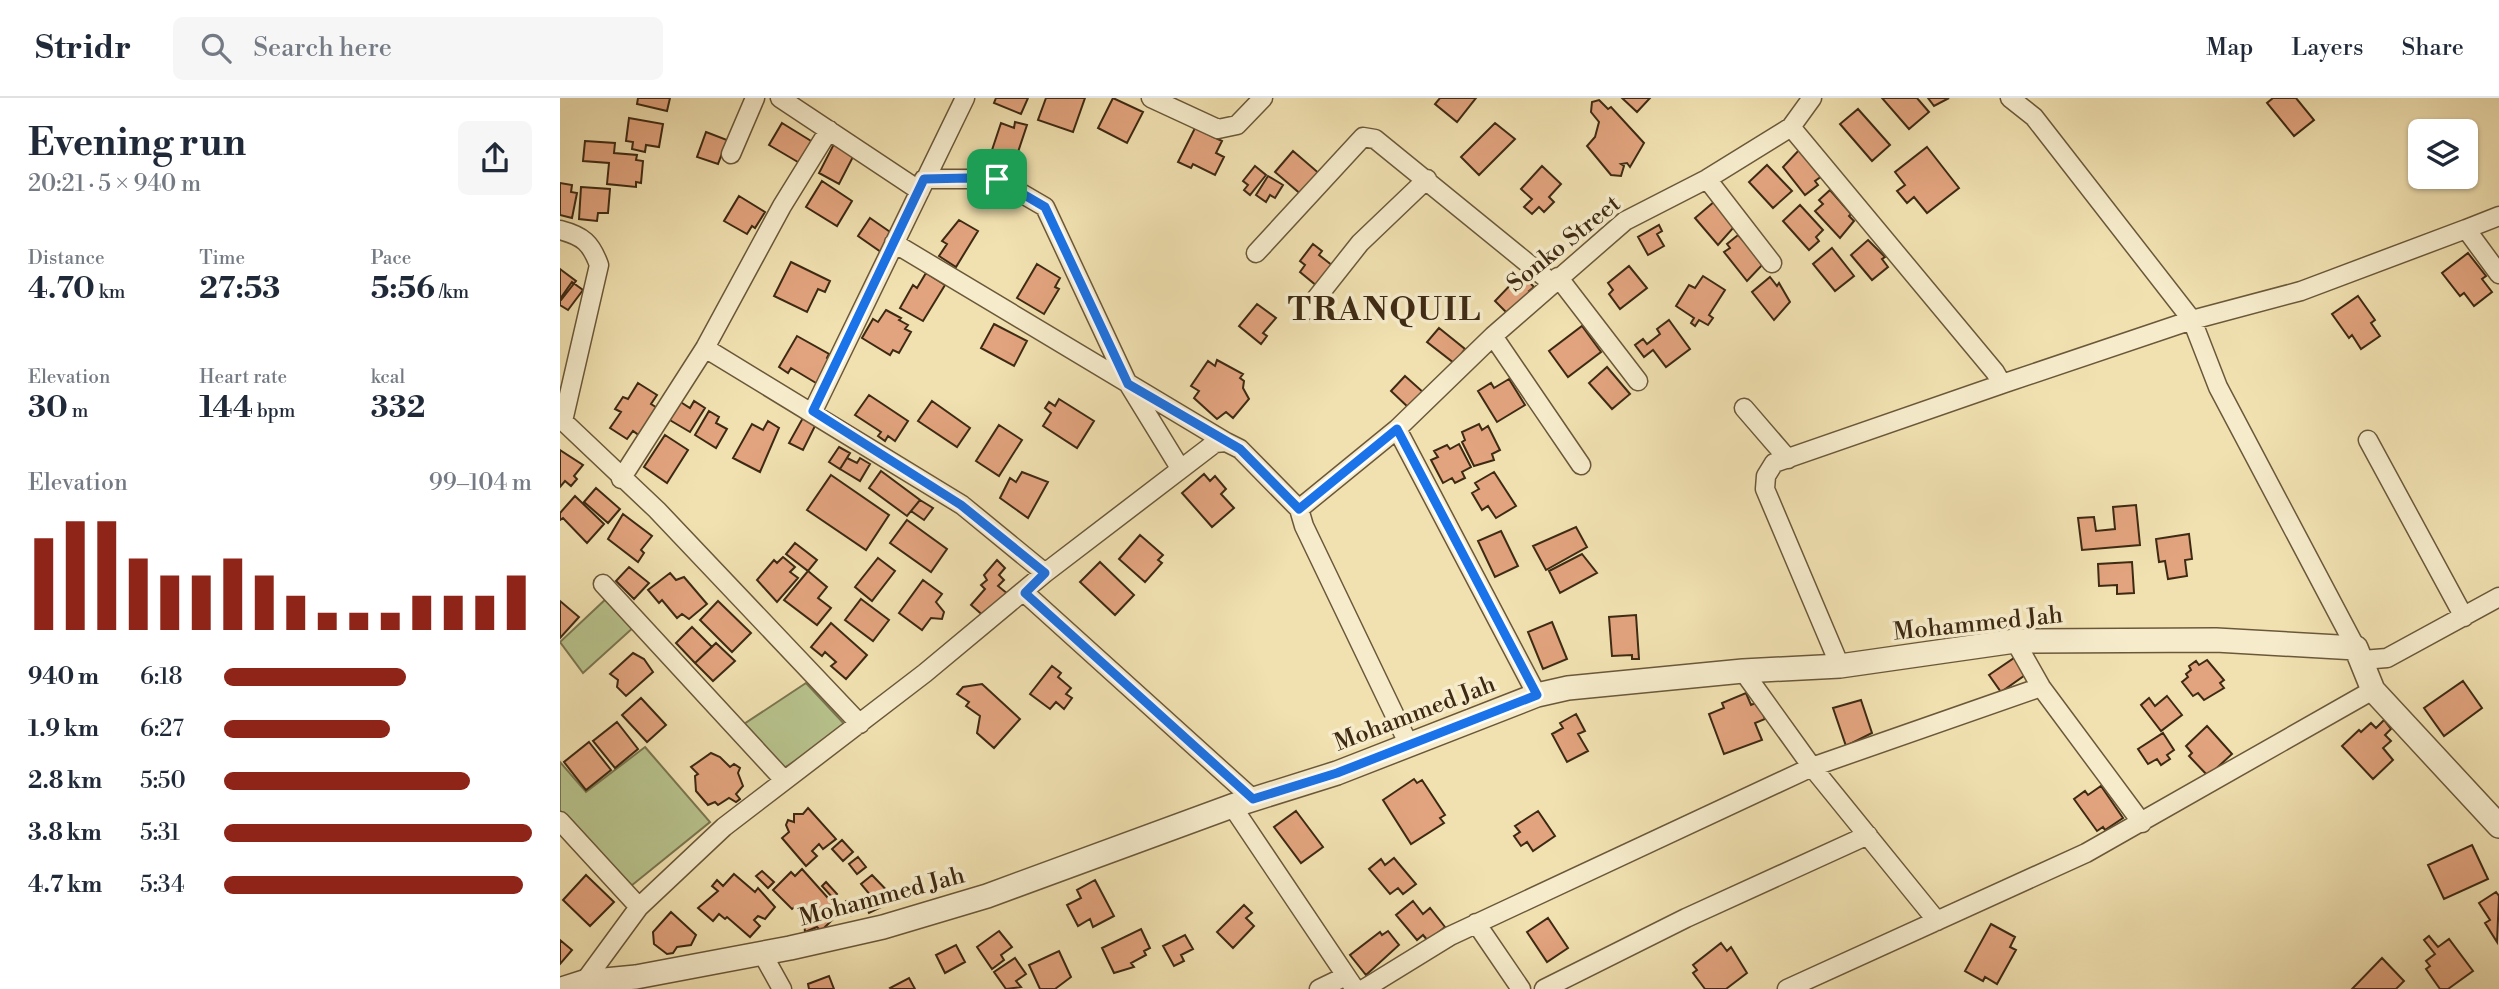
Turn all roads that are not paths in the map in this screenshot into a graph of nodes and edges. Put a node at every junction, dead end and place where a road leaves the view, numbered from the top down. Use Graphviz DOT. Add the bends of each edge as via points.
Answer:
graph roads {
  1 [pos="755,98"];
  2 [pos="780,98"];
  3 [pos="965,98"];
  4 [pos="1150,98"];
  5 [pos="1263,98"];
  6 [pos="2010,98"];
  7 [pos="1806,100"];
  8 [pos="1791,127"];
  9 [pos="829,130"];
  10 [pos="731,154"];
  11 [pos="1427,179"];
  12 [pos="1707,179"];
  13 [pos="922,185"];
  14 [pos="2499,216"];
  15 [pos="2466,229"];
  16 [pos="560,230"];
  17 [pos="894,243"];
  18 [pos="1256,253"];
  19 [pos="1772,263"];
  20 [pos="2499,274"];
  21 [pos="1555,280"];
  22 [pos="1307,310"];
  23 [pos="2192,320"];
  24 [pos="1493,336"];
  25 [pos="705,348"];
  26 [pos="1638,381"];
  27 [pos="1128,384"];
  28 [pos="2002,384"];
  29 [pos="1744,408"];
  30 [pos="813,411"];
  31 [pos="562,419"];
  32 [pos="1397,429"];
  33 [pos="2368,440"];
  34 [pos="1226,442"];
  35 [pos="1788,459"];
  36 [pos="1581,465"];
  37 [pos="1180,468"];
  38 [pos="621,479"];
  39 [pos="1299,509"];
  40 [pos="1045,573"];
  41 [pos="603,584"];
  42 [pos="1025,593"];
  43 [pos="2499,597"];
  44 [pos="2464,617"];
  45 [pos="2015,641"];
  46 [pos="2359,654"];
  47 [pos="1840,666"];
  48 [pos="1743,671"];
  49 [pos="2041,687"];
  50 [pos="2373,690"];
  51 [pos="1537,695"];
  52 [pos="860,724"];
  53 [pos="1409,745"];
  54 [pos="1812,767"];
  55 [pos="784,779"];
  56 [pos="1242,803"];
  57 [pos="2495,815"];
  58 [pos="560,821"];
  59 [pos="2142,823"];
  60 [pos="1868,835"];
  61 [pos="639,907"];
  62 [pos="1937,921"];
  63 [pos="1476,923"];
  64 [pos="762,953"];
  65 [pos="584,982"];
  66 [pos="1351,982"];
  67 [pos="1797,987"];
  68 [pos="562,989"];
  69 [pos="782,989"];
  70 [pos="1319,989"];
  71 [pos="1364,989"];
  72 [pos="1521,989"];
  73 [pos="1544,989"];
  1 -- 10 [label="street"];
  2 -- 9 [label="street"];
  3 -- 13 [label="street"];
  4 -- 5 [label="street" via="1218,129 1237,125"];
  6 -- 23 [label="street" via="2034,117"];
  7 -- 8 [label="street, Sonko Street"];
  8 -- 12 [label="street, Sonko Street"];
  8 -- 28 [label="street"];
  9 -- 13 [label="street"];
  9 -- 25 [label="street"];
  11 -- 18 [label="street" via="1388,146 1363,138"];
  11 -- 21 [label="street"];
  11 -- 22 [label="street" via="1360,243"];
  12 -- 19 [label="street"];
  12 -- 21 [label="street, Sonko Street" via="1625,221"];
  13 -- 17 [label="street"];
  13 -- 27 [label="street" via="997,179 1045,207"];
  14 -- 15 [label="street"];
  15 -- 20 [label="street"];
  15 -- 23 [label="street" via="2301,291"];
  16 -- 31 [label="street" via="587,241 599,265"];
  17 -- 27 [label="street"];
  17 -- 30 [label="street"];
  21 -- 24 [label="street, Sonko Street"];
  21 -- 26 [label="street"];
  23 -- 28 [label="street"];
  23 -- 46 [label="street" via="2218,387"];
  24 -- 32 [label="street, Sonko Street"];
  24 -- 36 [label="street"];
  25 -- 30 [label="street"];
  25 -- 38 [label="street"];
  27 -- 34 [label="street"];
  27 -- 37 [label="street"];
  28 -- 35 [label="street"];
  29 -- 35 [label="street"];
  30 -- 40 [label="street" via="961,505"];
  31 -- 38 [label="street"];
  32 -- 39 [label="street, Sonko Street"];
  32 -- 51 [label="street"];
  33 -- 44 [label="street"];
  34 -- 37 [label="street" via="1215,443"];
  34 -- 39 [label="street" via="1240,449"];
  35 -- 47 [label="street" via="1774,463 1765,489"];
  37 -- 40 [label="street"];
  38 -- 52 [label="street" via="657,510"];
  39 -- 53 [label="street"];
  40 -- 42 [label="street"];
  41 -- 55 [label="street"];
  42 -- 52 [label="street"];
  42 -- 56 [label="street"];
  43 -- 44 [label="street"];
  44 -- 46 [label="street" via="2387,658"];
  45 -- 46 [label="street, Mohammed Jah" via="2216,640"];
  45 -- 47 [label="street, Mohammed Jah"];
  45 -- 49 [label="street"];
  46 -- 50 [label="street"];
  47 -- 48 [label="street, Mohammed Jah"];
  48 -- 51 [label="street, Mohammed Jah"];
  48 -- 54 [label="street"];
  49 -- 54 [label="street"];
  49 -- 59 [label="street"];
  50 -- 57 [label="street"];
  50 -- 59 [label="street"];
  51 -- 53 [label="street, Mohammed Jah"];
  52 -- 55 [label="street"];
  53 -- 56 [label="street, Mohammed Jah"];
  54 -- 60 [label="street"];
  54 -- 63 [label="street"];
  55 -- 61 [label="street" via="724,827"];
  56 -- 64 [label="street, Mohammed Jah" via="987,896 883,927"];
  56 -- 66 [label="street"];
  58 -- 61 [label="street"];
  59 -- 62 [label="street"];
  60 -- 62 [label="street"];
  60 -- 73 [label="street"];
  61 -- 65 [label="street"];
  62 -- 67 [label="street"];
  63 -- 71 [label="street"];
  63 -- 72 [label="street"];
  64 -- 65 [label="street, Mohammed Jah"];
  64 -- 69 [label="street"];
  65 -- 68 [label="street, Mohammed Jah"];
  66 -- 70 [label="street"];
}
